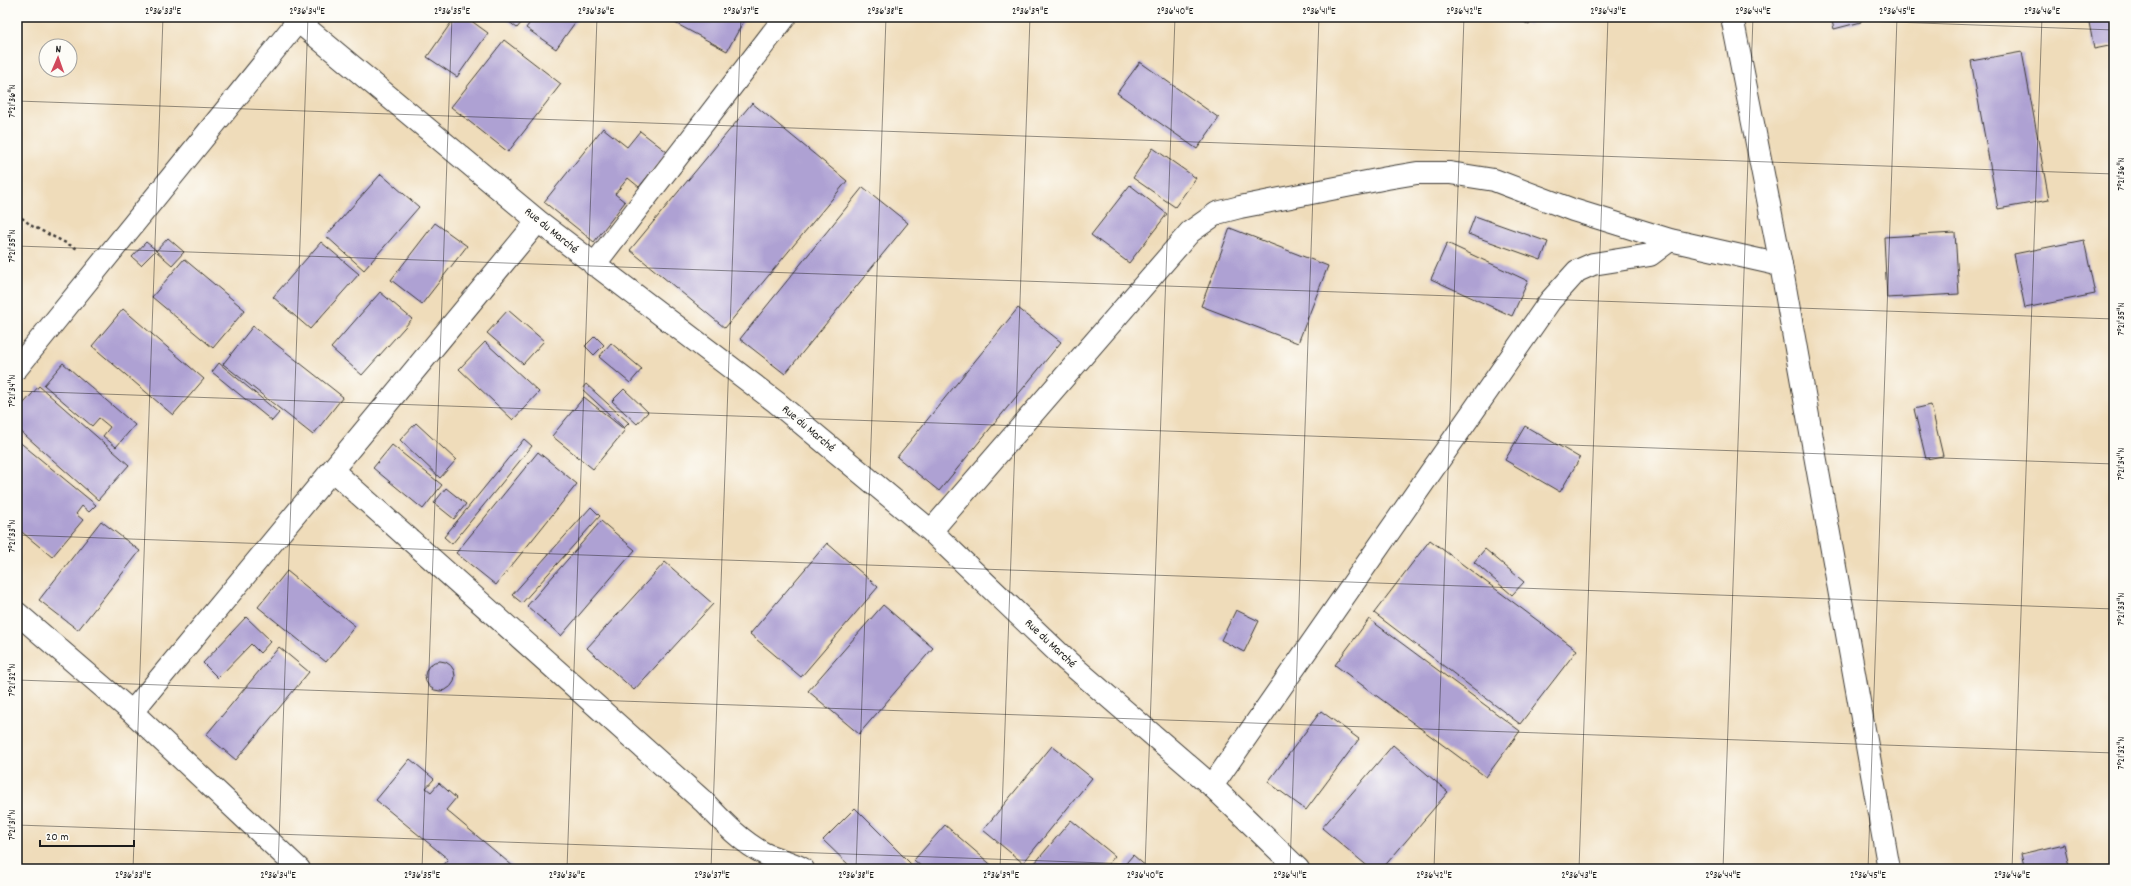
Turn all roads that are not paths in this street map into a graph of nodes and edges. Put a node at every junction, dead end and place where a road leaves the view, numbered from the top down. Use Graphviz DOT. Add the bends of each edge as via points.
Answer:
graph roads {
  1 [pos="785,17"];
  2 [pos="1732,17"];
  3 [pos="296,19"];
  4 [pos="538,221"];
  5 [pos="1670,240"];
  6 [pos="594,265"];
  7 [pos="1781,265"];
  8 [pos="17,368"];
  9 [pos="332,470"];
  10 [pos="931,531"];
  11 [pos="17,613"];
  12 [pos="132,712"];
  13 [pos="1212,786"];
  14 [pos="299,869"];
  15 [pos="803,869"];
  16 [pos="1298,869"];
  17 [pos="1889,869"];
  1 -- 6 [label="street"];
  2 -- 7 [label="street"];
  3 -- 4 [label="street, Rue du Marché"];
  3 -- 8 [label="street"];
  4 -- 6 [label="street, Rue du Marché"];
  4 -- 9 [label="street"];
  5 -- 7 [label="street"];
  5 -- 10 [label="street" via="1573,210 1494,180 1450,173 1387,178 1217,213 1190,232"];
  5 -- 13 [label="street" via="1650,255 1593,264 1577,271 1550,301"];
  6 -- 10 [label="street, Rue du Marché" via="776,402"];
  7 -- 17 [label="street"];
  9 -- 12 [label="street"];
  9 -- 15 [label="street" via="704,802 733,832 765,854 789,861"];
  10 -- 13 [label="street, Rue du Marché" via="1067,661"];
  11 -- 12 [label="street"];
  12 -- 14 [label="street"];
  13 -- 16 [label="street, Rue du Marché"];
}
